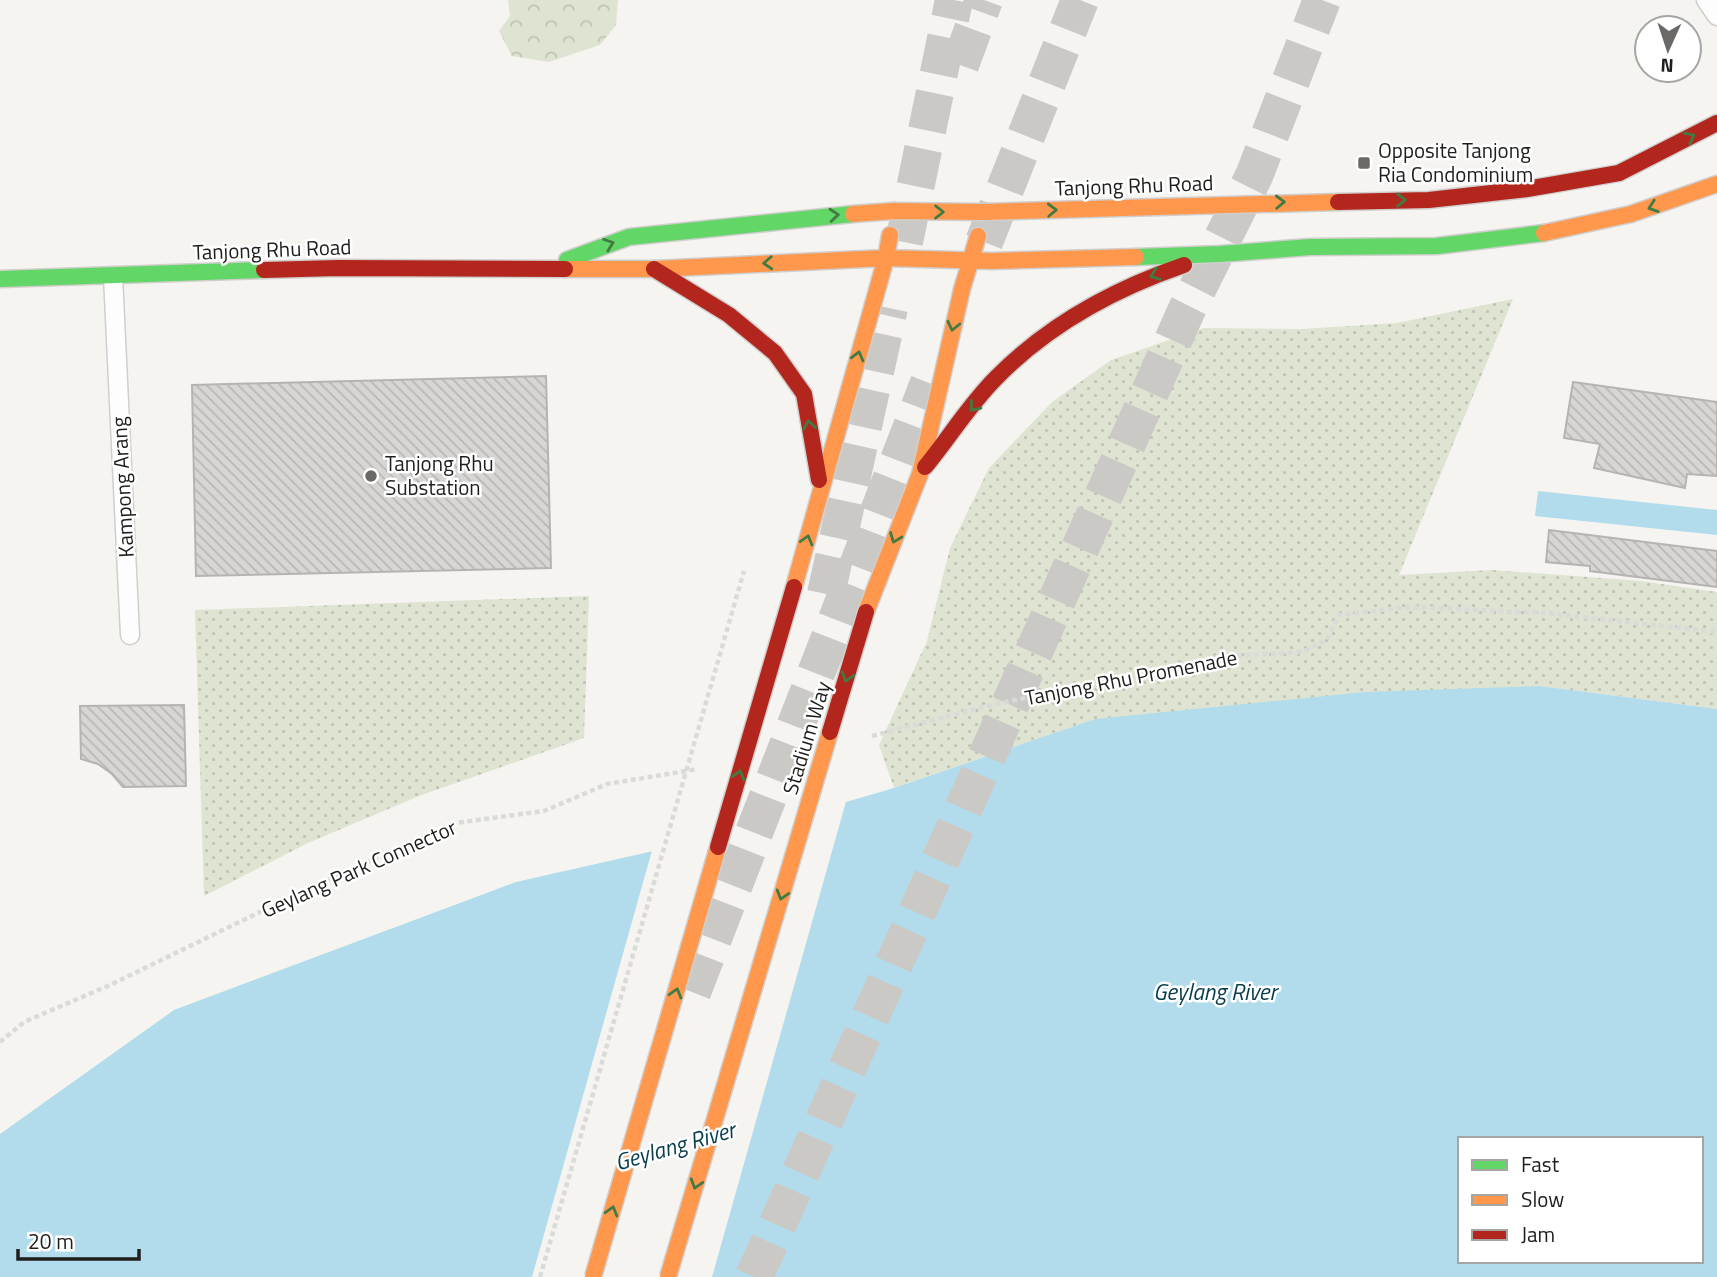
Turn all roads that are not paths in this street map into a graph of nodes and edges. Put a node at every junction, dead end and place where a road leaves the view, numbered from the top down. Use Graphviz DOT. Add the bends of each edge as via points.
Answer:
graph roads {
  1 [pos="1706,0"];
  2 [pos="1717,16"];
  3 [pos="1717,123"];
  4 [pos="1717,184"];
  5 [pos="894,211"];
  6 [pos="984,212"];
  7 [pos="1220,254"];
  8 [pos="886,258"];
  9 [pos="971,260"];
  10 [pos="545,268"];
  11 [pos="654,269"];
  12 [pos="113,276"];
  13 [pos="0,279"];
  14 [pos="920,474"];
  15 [pos="821,493"];
  16 [pos="130,635"];
  17 [pos="593,1277"];
  18 [pos="668,1277"];
  1 -- 2 [label="lane"];
  6 -- 3 [label="street, Tanjong Rhu Road, one-way" via="1429,200 1527,189 1619,173"];
  4 -- 7 [label="street, Tanjong Rhu Road, one-way" via="1631,214 1534,235 1437,246 1310,247"];
  5 -- 6 [label="street, Tanjong Rhu Road, one-way"];
  5 -- 8 [label="street"];
  10 -- 5 [label="street, Tanjong Rhu Road, one-way" via="629,237"];
  6 -- 9 [label="street, Stadium Way"];
  7 -- 9 [label="street, Tanjong Rhu Road"];
  7 -- 14 [label="street, one-way" via="1152,274 1058,326 996,379"];
  8 -- 9 [label="street, Tanjong Rhu Road"];
  8 -- 11 [label="street, Tanjong Rhu Road, one-way"];
  15 -- 8 [label="street, one-way"];
  9 -- 14 [label="street, Stadium Way, one-way"];
  10 -- 11 [label="street, Tanjong Rhu Road"];
  10 -- 12 [label="street, Tanjong Rhu Road" via="338,268"];
  15 -- 11 [label="street, one-way" via="804,394 775,353 729,315"];
  12 -- 13 [label="street, Tanjong Rhu Road"];
  12 -- 16 [label="lane, Kampong Arang"];
  14 -- 18 [label="street, Stadium Way, one-way, bridge" via="866,612"];
  17 -- 15 [label="street, one-way, bridge"];
}
